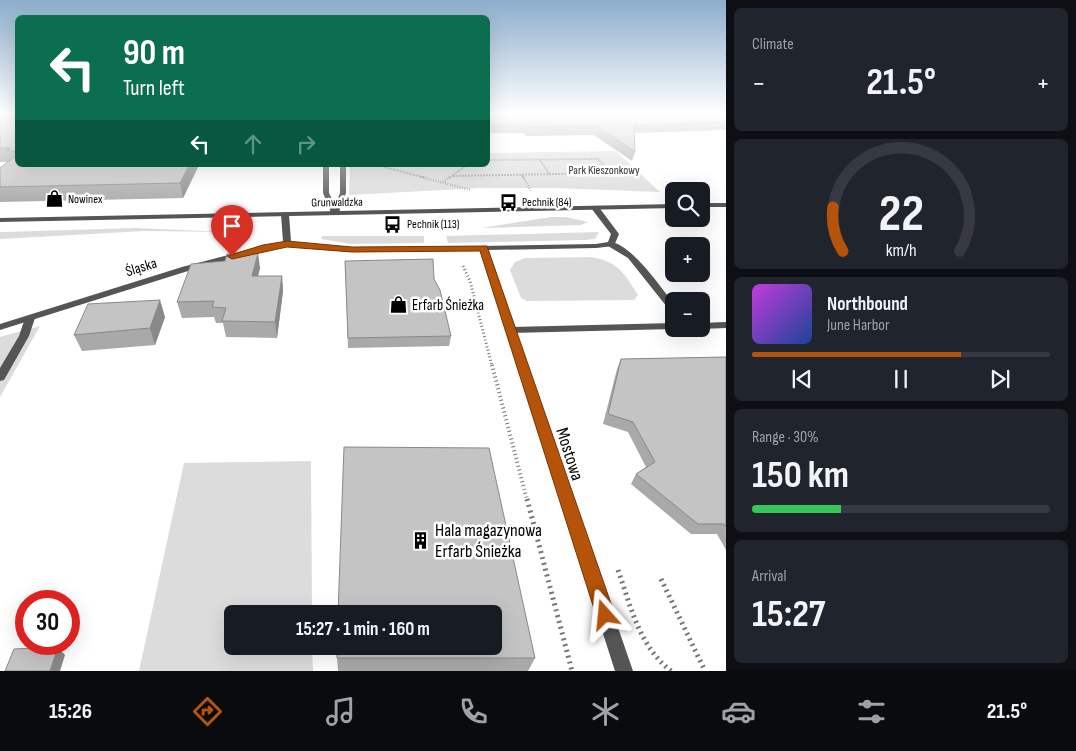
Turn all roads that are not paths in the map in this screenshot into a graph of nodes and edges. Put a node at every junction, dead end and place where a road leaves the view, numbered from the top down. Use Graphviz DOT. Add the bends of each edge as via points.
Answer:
graph roads {
  1 [pos="326,167"];
  2 [pos="342,167"];
  3 [pos="710,205"];
  4 [pos="726,205"];
  5 [pos="665,206"];
  6 [pos="595,208"];
  7 [pos="335,213"];
  8 [pos="285,214"];
  9 [pos="0,220"];
  10 [pos="287,244"];
  11 [pos="611,244"];
  12 [pos="483,248"];
  13 [pos="665,299"];
  14 [pos="30,318"];
  15 [pos="726,325"];
  16 [pos="665,326"];
  17 [pos="710,326"];
  18 [pos="0,327"];
  19 [pos="511,330"];
  20 [pos="0,377"];
  21 [pos="624,671"];
  1 -- 7 [label="street" via="326,194"];
  2 -- 7 [label="street" via="343,193"];
  3 -- 4 [label="street"];
  5 -- 6 [label="street, Grunwaldzka"];
  6 -- 7 [label="street, Grunwaldzka"];
  6 -- 11 [label="street" via="614,234"];
  7 -- 8 [label="street, Grunwaldzka"];
  8 -- 9 [label="street, Grunwaldzka"];
  8 -- 10 [label="street"];
  10 -- 12 [label="street, Śląska" via="352,250"];
  10 -- 14 [label="street, Śląska" via="263,248"];
  11 -- 12 [label="street, Śląska"];
  11 -- 13 [label="street" via="631,256"];
  12 -- 19 [label="street, Mostowa"];
  14 -- 18 [label="street, Śląska"];
  14 -- 20 [label="street" via="24,336"];
  15 -- 17 [label="street"];
  16 -- 19 [label="street"];
  19 -- 21 [label="street, Mostowa"];
}
